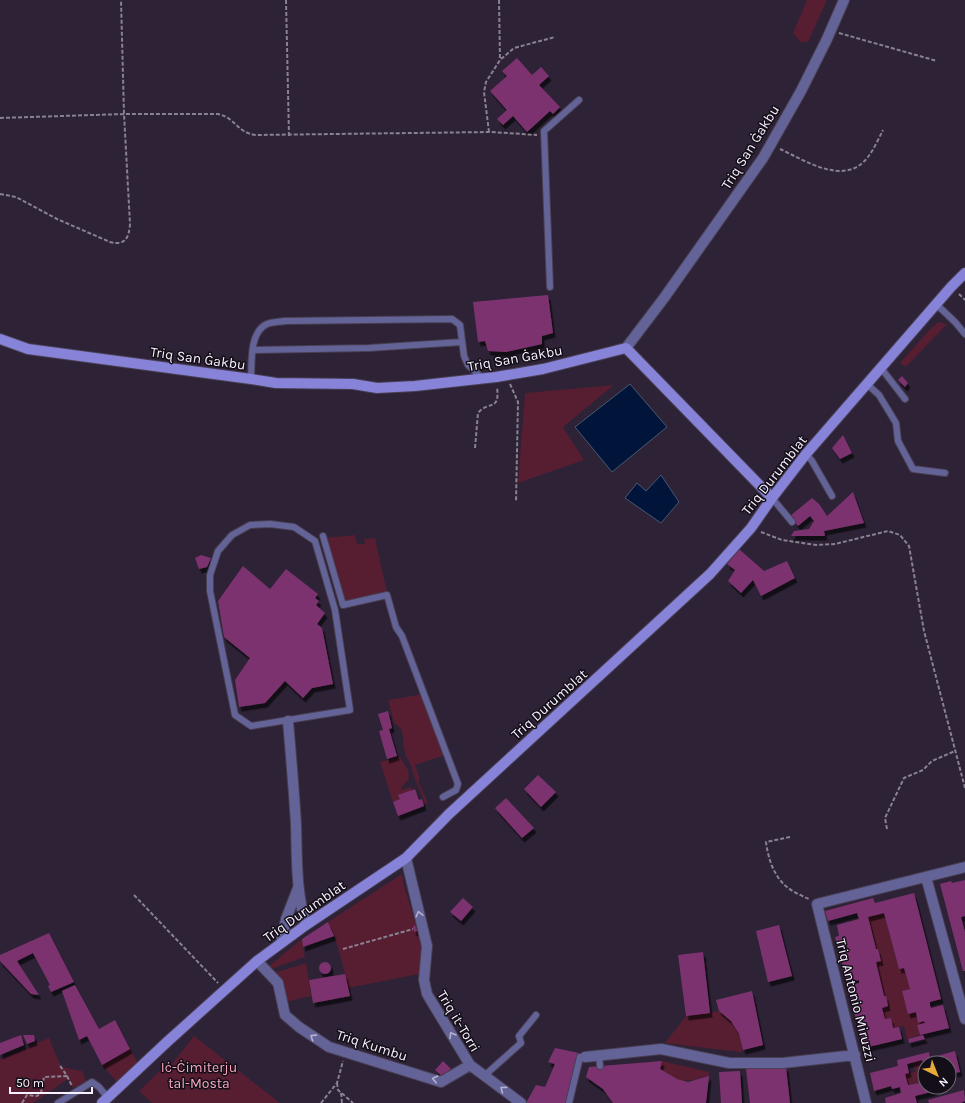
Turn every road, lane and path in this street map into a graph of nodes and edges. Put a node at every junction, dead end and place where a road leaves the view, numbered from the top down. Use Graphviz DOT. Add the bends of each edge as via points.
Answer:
graph roads {
  1 [pos="121,0"];
  2 [pos="286,0"];
  3 [pos="499,0"];
  4 [pos="844,0"];
  5 [pos="830,31"];
  6 [pos="555,37"];
  7 [pos="500,60"];
  8 [pos="937,61"];
  9 [pos="579,100"];
  10 [pos="124,114"];
  11 [pos="0,118"];
  12 [pos="884,130"];
  13 [pos="489,132"];
  14 [pos="289,136"];
  15 [pos="544,136"];
  16 [pos="771,144"];
  17 [pos="0,194"];
  18 [pos="965,272"];
  19 [pos="550,287"];
  20 [pos="936,304"];
  21 [pos="965,334"];
  22 [pos="0,339"];
  23 [pos="462,342"];
  24 [pos="626,348"];
  25 [pos="253,350"];
  26 [pos="881,368"];
  27 [pos="501,376"];
  28 [pos="251,379"];
  29 [pos="483,379"];
  30 [pos="867,384"];
  31 [pos="905,399"];
  32 [pos="475,448"];
  33 [pos="806,454"];
  34 [pos="945,473"];
  35 [pos="832,496"];
  36 [pos="772,498"];
  37 [pos="516,502"];
  38 [pos="792,522"];
  39 [pos="751,528"];
  40 [pos="323,536"];
  41 [pos="288,721"];
  42 [pos="956,751"];
  43 [pos="965,788"];
  44 [pos="443,797"];
  45 [pos="887,829"];
  46 [pos="790,837"];
  47 [pos="406,858"];
  48 [pos="965,867"];
  49 [pos="926,877"];
  50 [pos="299,887"];
  51 [pos="134,895"];
  52 [pos="817,904"];
  53 [pos="306,925"];
  54 [pos="422,927"];
  55 [pos="281,943"];
  56 [pos="343,949"];
  57 [pos="257,961"];
  58 [pos="961,988"];
  59 [pos="224,990"];
  60 [pos="536,1015"];
  61 [pos="965,1019"];
  62 [pos="350,1054"];
  63 [pos="599,1055"];
  64 [pos="855,1055"];
  65 [pos="583,1057"];
  66 [pos="59,1064"];
  67 [pos="470,1065"];
  68 [pos="600,1066"];
  69 [pos="484,1076"];
  70 [pos="337,1083"];
  71 [pos="341,1093"];
  72 [pos="105,1101"];
  73 [pos="22,1103"];
  74 [pos="58,1103"];
  75 [pos="321,1103"];
  76 [pos="342,1103"];
  77 [pos="353,1103"];
  78 [pos="521,1103"];
  79 [pos="569,1103"];
  80 [pos="866,1103"];
  1 -- 10 [label="path"];
  2 -- 14 [label="path"];
  3 -- 7 [label="path"];
  4 -- 5 [label="street, Triq San Ġakbu"];
  5 -- 8 [label="path"];
  5 -- 16 [label="street, Triq San Ġakbu" via="801,91"];
  6 -- 7 [label="path" via="514,48"];
  7 -- 13 [label="path" via="486,82 484,92"];
  9 -- 15 [label="lane" via="544,131"];
  10 -- 11 [label="path"];
  10 -- 14 [label="path" via="218,114 229,117 250,134"];
  10 -- 17 [label="path" via="130,229 122,243 110,242 16,197"];
  12 -- 16 [label="path" via="868,158 857,167 840,172 824,170"];
  13 -- 14 [label="path"];
  13 -- 15 [label="path"];
  15 -- 19 [label="lane"];
  16 -- 24 [label="street, Triq San Ġakbu"];
  18 -- 20 [label="street, Triq Durumblat"];
  20 -- 21 [label="lane"];
  20 -- 26 [label="street, Triq Durumblat"];
  22 -- 28 [label="street, Triq San Ġakbu" via="28,350"];
  23 -- 25 [label="lane" via="369,348"];
  23 -- 25 [label="lane" via="460,324 452,319 286,321 267,324 258,330"];
  23 -- 29 [label="lane" via="468,365"];
  24 -- 27 [label="street, Triq San Ġakbu" via="543,369"];
  24 -- 36 [label="street"];
  25 -- 28 [label="lane"];
  26 -- 30 [label="street, Triq Durumblat"];
  26 -- 31 [label="lane"];
  27 -- 29 [label="street, Triq San Ġakbu"];
  27 -- 32 [label="path" via="496,402 478,413"];
  27 -- 37 [label="path" via="518,402"];
  28 -- 29 [label="street, Triq San Ġakbu" via="353,384 377,388"];
  30 -- 33 [label="street, Triq Durumblat"];
  30 -- 34 [label="lane" via="879,395 896,423 898,441 913,468"];
  33 -- 35 [label="lane"];
  33 -- 36 [label="street, Triq Durumblat"];
  36 -- 38 [label="lane"];
  36 -- 39 [label="street, Triq Durumblat"];
  39 -- 42 [label="path" via="782,540 816,545 835,544 888,531 900,535 909,546 924,631"];
  39 -- 47 [label="street, Triq Durumblat" via="710,574 449,814"];
  40 -- 44 [label="lane" via="344,604 387,596 396,627 402,636 458,784 456,790"];
  41 -- 41 [label="lane" via="251,726 235,715 210,591 210,575 218,551 232,535 250,525 294,527 315,541 335,610 350,710"];
  41 -- 50 [label="street"];
  42 -- 43 [label="path"];
  42 -- 45 [label="path" via="932,761 923,770 904,778 885,818"];
  46 -- 52 [label="path" via="766,842 767,854 776,874 786,887"];
  47 -- 53 [label="street, Triq Durumblat"];
  54 -- 47 [label="street, Triq it-Torri, one-way"];
  48 -- 49 [label="street"];
  49 -- 52 [label="street"];
  49 -- 58 [label="street"];
  50 -- 53 [label="street"];
  50 -- 55 [label="street" via="286,919"];
  51 -- 59 [label="path"];
  52 -- 64 [label="street, Triq Antonio Miruzzi"];
  53 -- 55 [label="street, Triq Durumblat"];
  54 -- 56 [label="path"];
  67 -- 54 [label="street, Triq it-Torri, one-way" via="425,990 427,946"];
  55 -- 57 [label="street, Triq Durumblat"];
  57 -- 59 [label="street, Triq Durumblat"];
  62 -- 57 [label="street, Triq Kumbu, one-way" via="329,1047 285,1015 278,983"];
  58 -- 61 [label="street"];
  59 -- 72 [label="street, Triq Durumblat"];
  60 -- 69 [label="lane" via="519,1036 521,1043"];
  67 -- 62 [label="street, Triq Kumbu, one-way" via="441,1082"];
  62 -- 70 [label="path" via="344,1060"];
  63 -- 64 [label="street" via="661,1049 729,1063 783,1063"];
  63 -- 65 [label="street"];
  63 -- 68 [label="lane"];
  64 -- 80 [label="street, Triq Antonio Miruzzi"];
  65 -- 79 [label="lane"];
  66 -- 73 [label="path" via="66,1076 44,1077 41,1093 37,1096 27,1095"];
  67 -- 69 [label="street, Triq it-Torri"];
  78 -- 69 [label="street, Triq it-Torri, one-way"];
  70 -- 71 [label="path"];
  70 -- 75 [label="path"];
  71 -- 76 [label="path"];
  71 -- 77 [label="path"];
  72 -- 74 [label="lane" via="99,1087 92,1082"];
}
